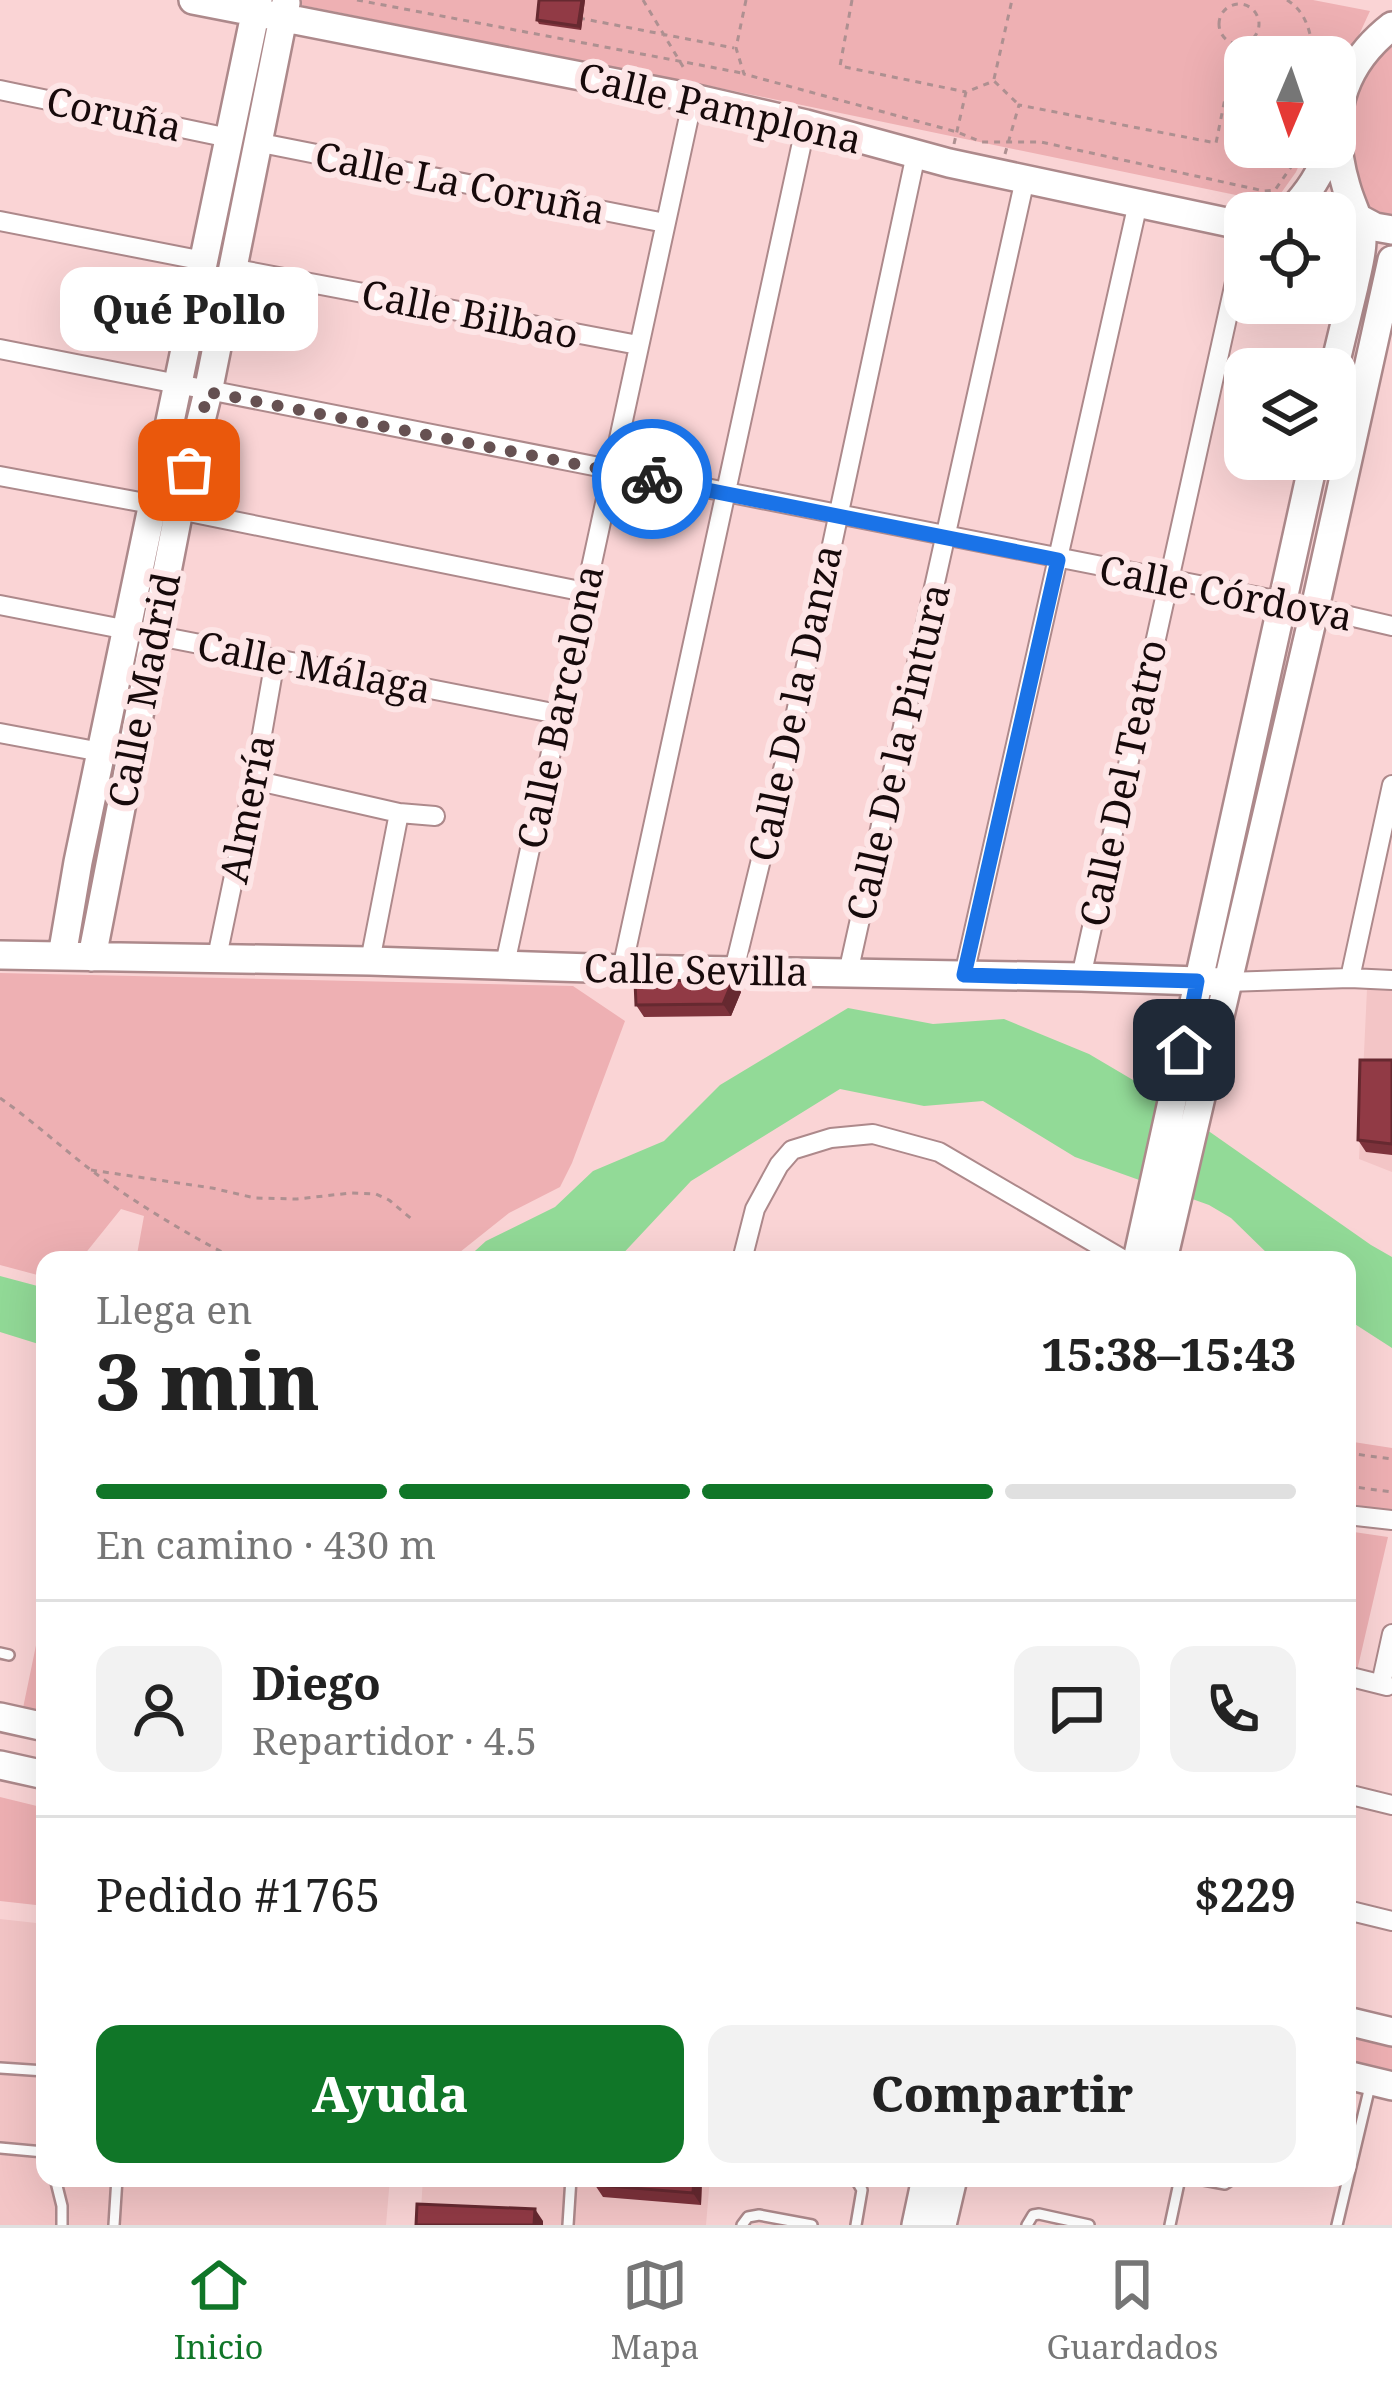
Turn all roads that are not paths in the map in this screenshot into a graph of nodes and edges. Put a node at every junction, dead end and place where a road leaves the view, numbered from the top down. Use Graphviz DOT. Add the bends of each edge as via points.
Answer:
graph roads {
  1 [pos="193,0"];
  2 [pos="270,7"];
  3 [pos="1392,26"];
  4 [pos="1356,64"];
  5 [pos="0,90"];
  6 [pos="692,98"];
  7 [pos="806,124"];
  8 [pos="242,140"];
  9 [pos="916,154"];
  10 [pos="1342,168"];
  11 [pos="1012,177"];
  12 [pos="1138,202"];
  13 [pos="1360,219"];
  14 [pos="0,221"];
  15 [pos="1224,221"];
  16 [pos="665,224"];
  17 [pos="1356,228"];
  18 [pos="1392,230"];
  19 [pos="1356,249"];
  20 [pos="1392,258"];
  21 [pos="218,265"];
  22 [pos="1225,324"];
  23 [pos="638,345"];
  24 [pos="0,349"];
  25 [pos="177,385"];
  26 [pos="208,392"];
  27 [pos="610,471"];
  28 [pos="0,476"];
  29 [pos="1309,480"];
  30 [pos="727,493"];
  31 [pos="165,507"];
  32 [pos="837,514"];
  33 [pos="947,538"];
  34 [pos="1058,560"];
  35 [pos="1167,581"];
  36 [pos="585,592"];
  37 [pos="1280,603"];
  38 [pos="0,605"];
  39 [pos="1315,608"];
  40 [pos="1392,626"];
  41 [pos="125,630"];
  42 [pos="155,636"];
  43 [pos="275,660"];
  44 [pos="558,714"];
  45 [pos="0,733"];
  46 [pos="101,752"];
  47 [pos="254,780"];
  48 [pos="1392,785"];
  49 [pos="399,813"];
  50 [pos="429,817"];
  51 [pos="0,955"];
  52 [pos="62,956"];
  53 [pos="92,957"];
  54 [pos="218,957"];
  55 [pos="370,961"];
  56 [pos="505,964"];
  57 [pos="622,969"];
  58 [pos="734,970"];
  59 [pos="848,973"];
  60 [pos="964,975"];
  61 [pos="1081,977"];
  62 [pos="1350,978"];
  63 [pos="1392,980"];
  64 [pos="1197,981"];
  65 [pos="1227,982"];
  66 [pos="1189,1087"];
  67 [pos="744,1251"];
  68 [pos="1128,1251"];
  69 [pos="1143,1251"];
  70 [pos="1356,1516"];
  71 [pos="1392,1520"];
  72 [pos="1392,1634"];
  73 [pos="1356,1678"];
  74 [pos="1386,1685"];
  75 [pos="0,1717"];
  76 [pos="36,1725"];
  77 [pos="0,1765"];
  78 [pos="36,1773"];
  79 [pos="1356,1796"];
  80 [pos="1392,1804"];
  81 [pos="1356,1912"];
  82 [pos="1392,1921"];
  83 [pos="1356,2023"];
  84 [pos="1392,2032"];
  85 [pos="0,2068"];
  86 [pos="36,2070"];
  87 [pos="1370,2081"];
  88 [pos="1356,2135"];
  89 [pos="0,2148"];
  90 [pos="36,2152"];
  91 [pos="57,2187"];
  92 [pos="116,2187"];
  93 [pos="571,2187"];
  94 [pos="860,2187"];
  95 [pos="924,2187"];
  96 [pos="951,2187"];
  97 [pos="1178,2187"];
  98 [pos="1344,2187"];
  99 [pos="1075,2224"];
  100 [pos="62,2225"];
  101 [pos="114,2225"];
  102 [pos="568,2225"];
  103 [pos="742,2225"];
  104 [pos="812,2225"];
  105 [pos="856,2225"];
  106 [pos="916,2225"];
  107 [pos="942,2225"];
  108 [pos="1027,2225"];
  109 [pos="1089,2225"];
  110 [pos="1170,2225"];
  111 [pos="1337,2225"];
  1 -- 2 [label="street, Calle Pamplona"];
  2 -- 6 [label="street, Calle Pamplona"];
  2 -- 8 [label="street, Calle Madrid"];
  3 -- 4 [label="street"];
  5 -- 8 [label="street, Coruña"];
  6 -- 7 [label="street, Calle Pamplona"];
  6 -- 16 [label="street, Calle Barcelona"];
  7 -- 9 [label="street, Calle Pamplona"];
  7 -- 30 [label="street"];
  8 -- 16 [label="street, Calle La Coruña"];
  8 -- 21 [label="street, Calle Madrid"];
  9 -- 11 [label="street, Calle Pamplona"];
  9 -- 32 [label="street, Calle De la Danza"];
  10 -- 13 [label="street"];
  11 -- 12 [label="street, Calle Pamplona"];
  11 -- 33 [label="street, Calle De la Pintura"];
  12 -- 15 [label="street, Calle Pamplona"];
  12 -- 34 [label="street"];
  13 -- 17 [label="street"];
  13 -- 18 [label="street"];
  14 -- 21 [label="street, Calle Bilbao"];
  16 -- 23 [label="street, Calle Barcelona"];
  19 -- 20 [label="street"];
  20 -- 39 [label="street"];
  21 -- 23 [label="street, Calle Bilbao"];
  21 -- 25 [label="street, Calle Madrid"];
  21 -- 26 [label="street, Calle Madrid"];
  22 -- 35 [label="street, Calle Del Teatro"];
  23 -- 27 [label="street, Calle Barcelona"];
  24 -- 25 [label="street, Calle Córdova"];
  25 -- 26 [label="street, Calle Córdova"];
  25 -- 31 [label="street, Calle Madrid"];
  26 -- 27 [label="street, Calle Córdova"];
  26 -- 31 [label="street, Calle Madrid"];
  27 -- 30 [label="street, Calle Córdova"];
  27 -- 36 [label="street, Calle Barcelona"];
  28 -- 31 [label="street"];
  29 -- 37 [label="street"];
  30 -- 32 [label="street, Calle Córdova"];
  30 -- 57 [label="street"];
  31 -- 36 [label="street"];
  31 -- 41 [label="street, Calle Madrid"];
  31 -- 42 [label="street, Calle Madrid"];
  32 -- 33 [label="street, Calle Córdova"];
  32 -- 58 [label="street, Calle De la Danza"];
  33 -- 34 [label="street, Calle Córdova"];
  33 -- 59 [label="street, Calle De la Pintura"];
  34 -- 35 [label="street, Calle Córdova"];
  34 -- 60 [label="street"];
  35 -- 37 [label="street, Calle Córdova"];
  35 -- 61 [label="street, Calle Del Teatro"];
  36 -- 44 [label="street, Calle Barcelona"];
  37 -- 39 [label="street, Calle Córdova"];
  37 -- 64 [label="street"];
  38 -- 41 [label="street, Calle Málaga"];
  39 -- 40 [label="street, Calle Córdova"];
  39 -- 65 [label="street"];
  41 -- 42 [label="street, Calle Málaga"];
  41 -- 46 [label="street, Calle Madrid"];
  42 -- 43 [label="street, Calle Málaga"];
  42 -- 53 [label="street, Calle Madrid"];
  43 -- 44 [label="street, Calle Málaga"];
  43 -- 47 [label="street, Almería"];
  44 -- 56 [label="street, Calle Barcelona"];
  45 -- 46 [label="street"];
  46 -- 52 [label="street, Calle Madrid"];
  47 -- 49 [label="street"];
  47 -- 54 [label="street, Almería"];
  48 -- 62 [label="street"];
  49 -- 50 [label="street"];
  49 -- 55 [label="street"];
  51 -- 52 [label="street, Calle Sevilla"];
  52 -- 53 [label="street, Calle Sevilla"];
  53 -- 54 [label="street, Calle Sevilla"];
  54 -- 55 [label="street, Calle Sevilla"];
  55 -- 56 [label="street, Calle Sevilla"];
  56 -- 57 [label="street, Calle Sevilla"];
  57 -- 58 [label="street, Calle Sevilla"];
  58 -- 59 [label="street, Calle Sevilla"];
  59 -- 60 [label="street, Calle Sevilla"];
  60 -- 61 [label="street, Calle Sevilla"];
  61 -- 64 [label="street, Calle Sevilla"];
  62 -- 63 [label="street, Calle Sevilla"];
  62 -- 65 [label="street, Calle Sevilla"];
  64 -- 65 [label="street, Calle Sevilla"];
  64 -- 66 [label="street"];
  65 -- 66 [label="street"];
  66 -- 69 [label="street"];
  67 -- 68 [label="street" via="755,1209 792,1150 873,1134 939,1152"];
  70 -- 71 [label="street"];
  72 -- 74 [label="street"];
  73 -- 74 [label="street"];
  75 -- 76 [label="street"];
  77 -- 78 [label="street"];
  79 -- 80 [label="street"];
  81 -- 82 [label="street"];
  83 -- 84 [label="street"];
  85 -- 86 [label="lane"];
  87 -- 88 [label="lane"];
  89 -- 90 [label="lane"];
  91 -- 100 [label="lane"];
  92 -- 101 [label="lane"];
  93 -- 102 [label="lane"];
  94 -- 105 [label="lane"];
  95 -- 106 [label="street"];
  96 -- 107 [label="street"];
  97 -- 110 [label="lane"];
  98 -- 111 [label="lane"];
  99 -- 108 [label="lane" via="1039,2214"];
  99 -- 109 [label="lane"];
  103 -- 104 [label="lane" via="759,2215"];
}
